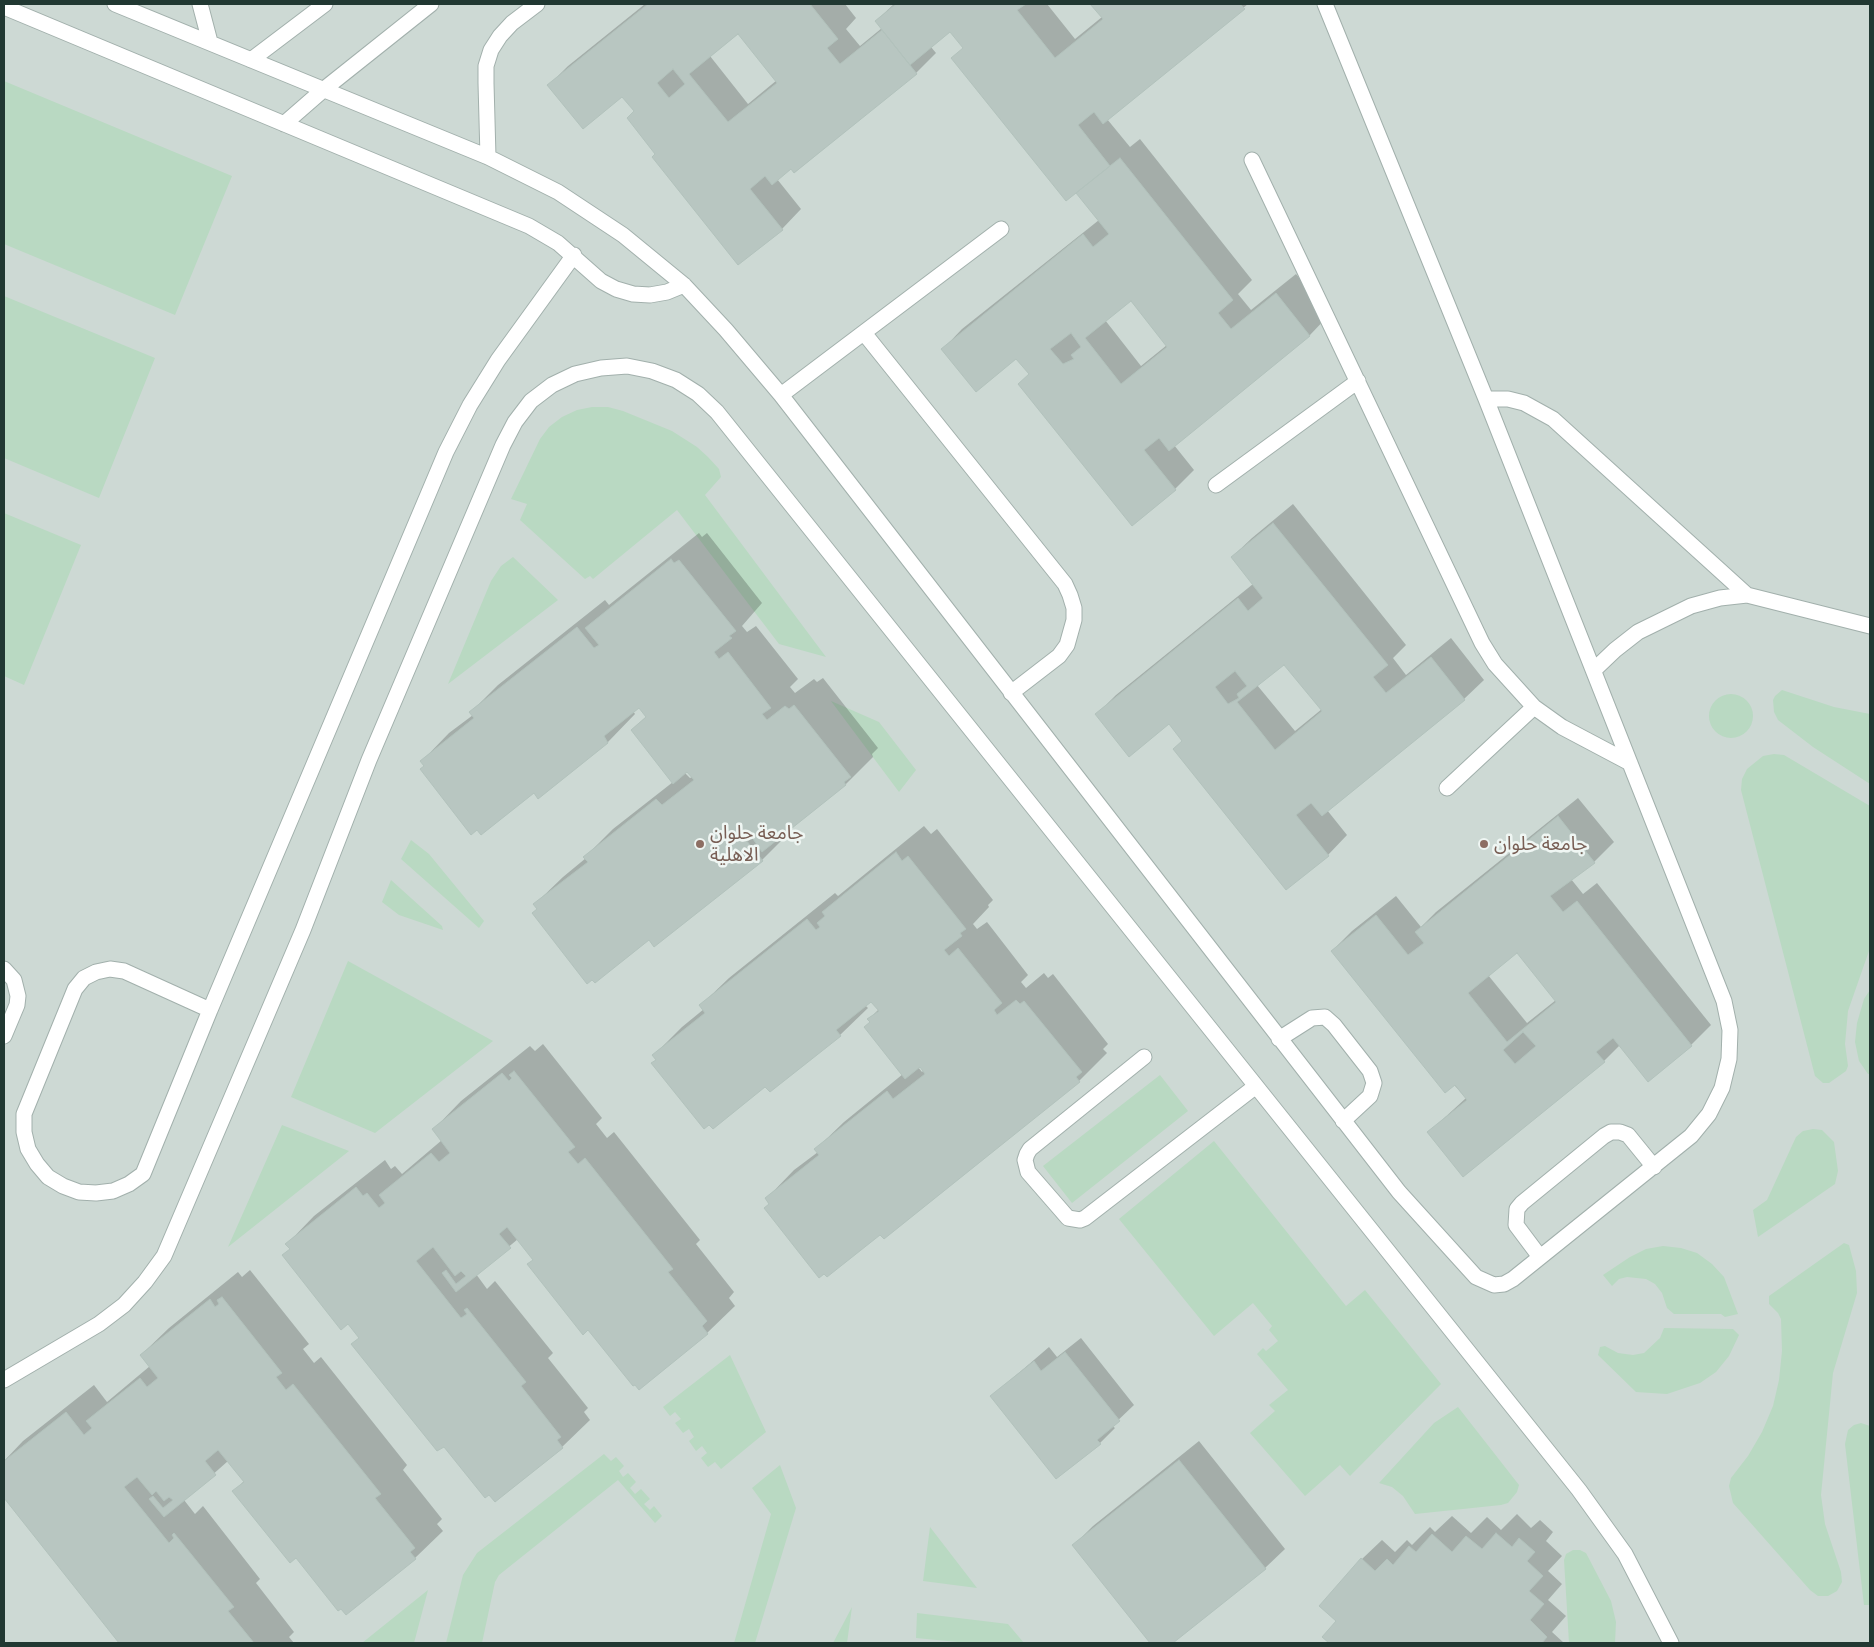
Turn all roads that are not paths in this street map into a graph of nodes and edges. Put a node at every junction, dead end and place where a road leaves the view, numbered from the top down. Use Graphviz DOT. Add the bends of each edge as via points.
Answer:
graph roads {
  1 [pos="115,4"];
  2 [pos="200,4"];
  3 [pos="325,4"];
  4 [pos="431,4"];
  5 [pos="537,4"];
  6 [pos="1326,4"];
  7 [pos="4,8"];
  8 [pos="210,42"];
  9 [pos="251,60"];
  10 [pos="323,90"];
  11 [pos="284,124"];
  12 [pos="488,157"];
  13 [pos="1252,160"];
  14 [pos="1001,229"];
  15 [pos="574,255"];
  16 [pos="684,286"];
  17 [pos="864,333"];
  18 [pos="1358,381"];
  19 [pos="780,395"];
  20 [pos="1486,399"];
  21 [pos="1216,485"];
  22 [pos="1747,595"];
  23 [pos="1870,626"];
  24 [pos="1594,670"];
  25 [pos="1011,693"];
  26 [pos="1534,707"];
  27 [pos="1630,763"];
  28 [pos="1447,788"];
  29 [pos="4,969"];
  30 [pos="210,1010"];
  31 [pos="4,1036"];
  32 [pos="1280,1039"];
  33 [pos="1144,1057"];
  34 [pos="1256,1086"];
  35 [pos="1343,1121"];
  36 [pos="1654,1167"];
  37 [pos="1540,1257"];
  38 [pos="4,1380"];
  39 [pos="1670,1643"];
  1 -- 8 [label="lane"];
  2 -- 8 [label="lane"];
  3 -- 9 [label="lane"];
  4 -- 10 [label="lane"];
  5 -- 12 [label="lane" via="500,36 486,66"];
  6 -- 20 [label="lane"];
  7 -- 11 [label="lane"];
  8 -- 9 [label="lane"];
  9 -- 10 [label="lane"];
  10 -- 11 [label="lane"];
  10 -- 12 [label="lane"];
  11 -- 15 [label="lane" via="529,226"];
  12 -- 16 [label="lane" via="558,192 623,235"];
  13 -- 18 [label="lane"];
  14 -- 17 [label="lane"];
  15 -- 16 [label="lane" via="601,282 633,294 650,295"];
  15 -- 30 [label="lane" via="498,360 446,452"];
  16 -- 19 [label="lane"];
  17 -- 19 [label="lane"];
  17 -- 25 [label="lane" via="1065,584 1070,595 1074,620 1067,645 1059,656"];
  18 -- 21 [label="lane"];
  18 -- 26 [label="lane" via="1482,643 1510,683"];
  19 -- 25 [label="lane"];
  20 -- 22 [label="lane" via="1524,403 1553,419"];
  20 -- 24 [label="lane"];
  22 -- 23 [label="lane"];
  22 -- 24 [label="lane" via="1710,601 1664,617 1638,632"];
  24 -- 27 [label="lane"];
  25 -- 32 [label="lane"];
  26 -- 27 [label="lane" via="1562,727"];
  26 -- 28 [label="lane"];
  27 -- 36 [label="lane" via="1724,1001 1730,1030 1729,1059 1722,1088 1709,1114 1691,1136"];
  29 -- 31 [label="lane" via="14,980 18,996"];
  30 -- 30 [label="lane" via="142,1174 113,1191 96,1194 71,1189 48,1177 28,1149 24,1114 75,989 84,978 96,972 124,971"];
  32 -- 35 [label="lane"];
  32 -- 35 [label="lane" via="1312,1018 1324,1017 1330,1020 1370,1071 1374,1084 1370,1096"];
  33 -- 34 [label="lane" via="1026,1154 1028,1172 1068,1218 1085,1218"];
  34 -- 38 [label="lane" via="717,412 676,380 627,366 601,368 552,385 531,401 502,444 369,760 284,975 164,1256 124,1305 99,1324"];
  34 -- 39 [label="lane" via="1603,1521 1644,1588"];
  35 -- 37 [label="lane" via="1399,1192 1476,1277 1494,1285 1504,1284"];
  36 -- 37 [label="lane"];
  36 -- 37 [label="lane" via="1628,1135 1611,1132 1604,1136 1517,1209 1516,1226"];
}
